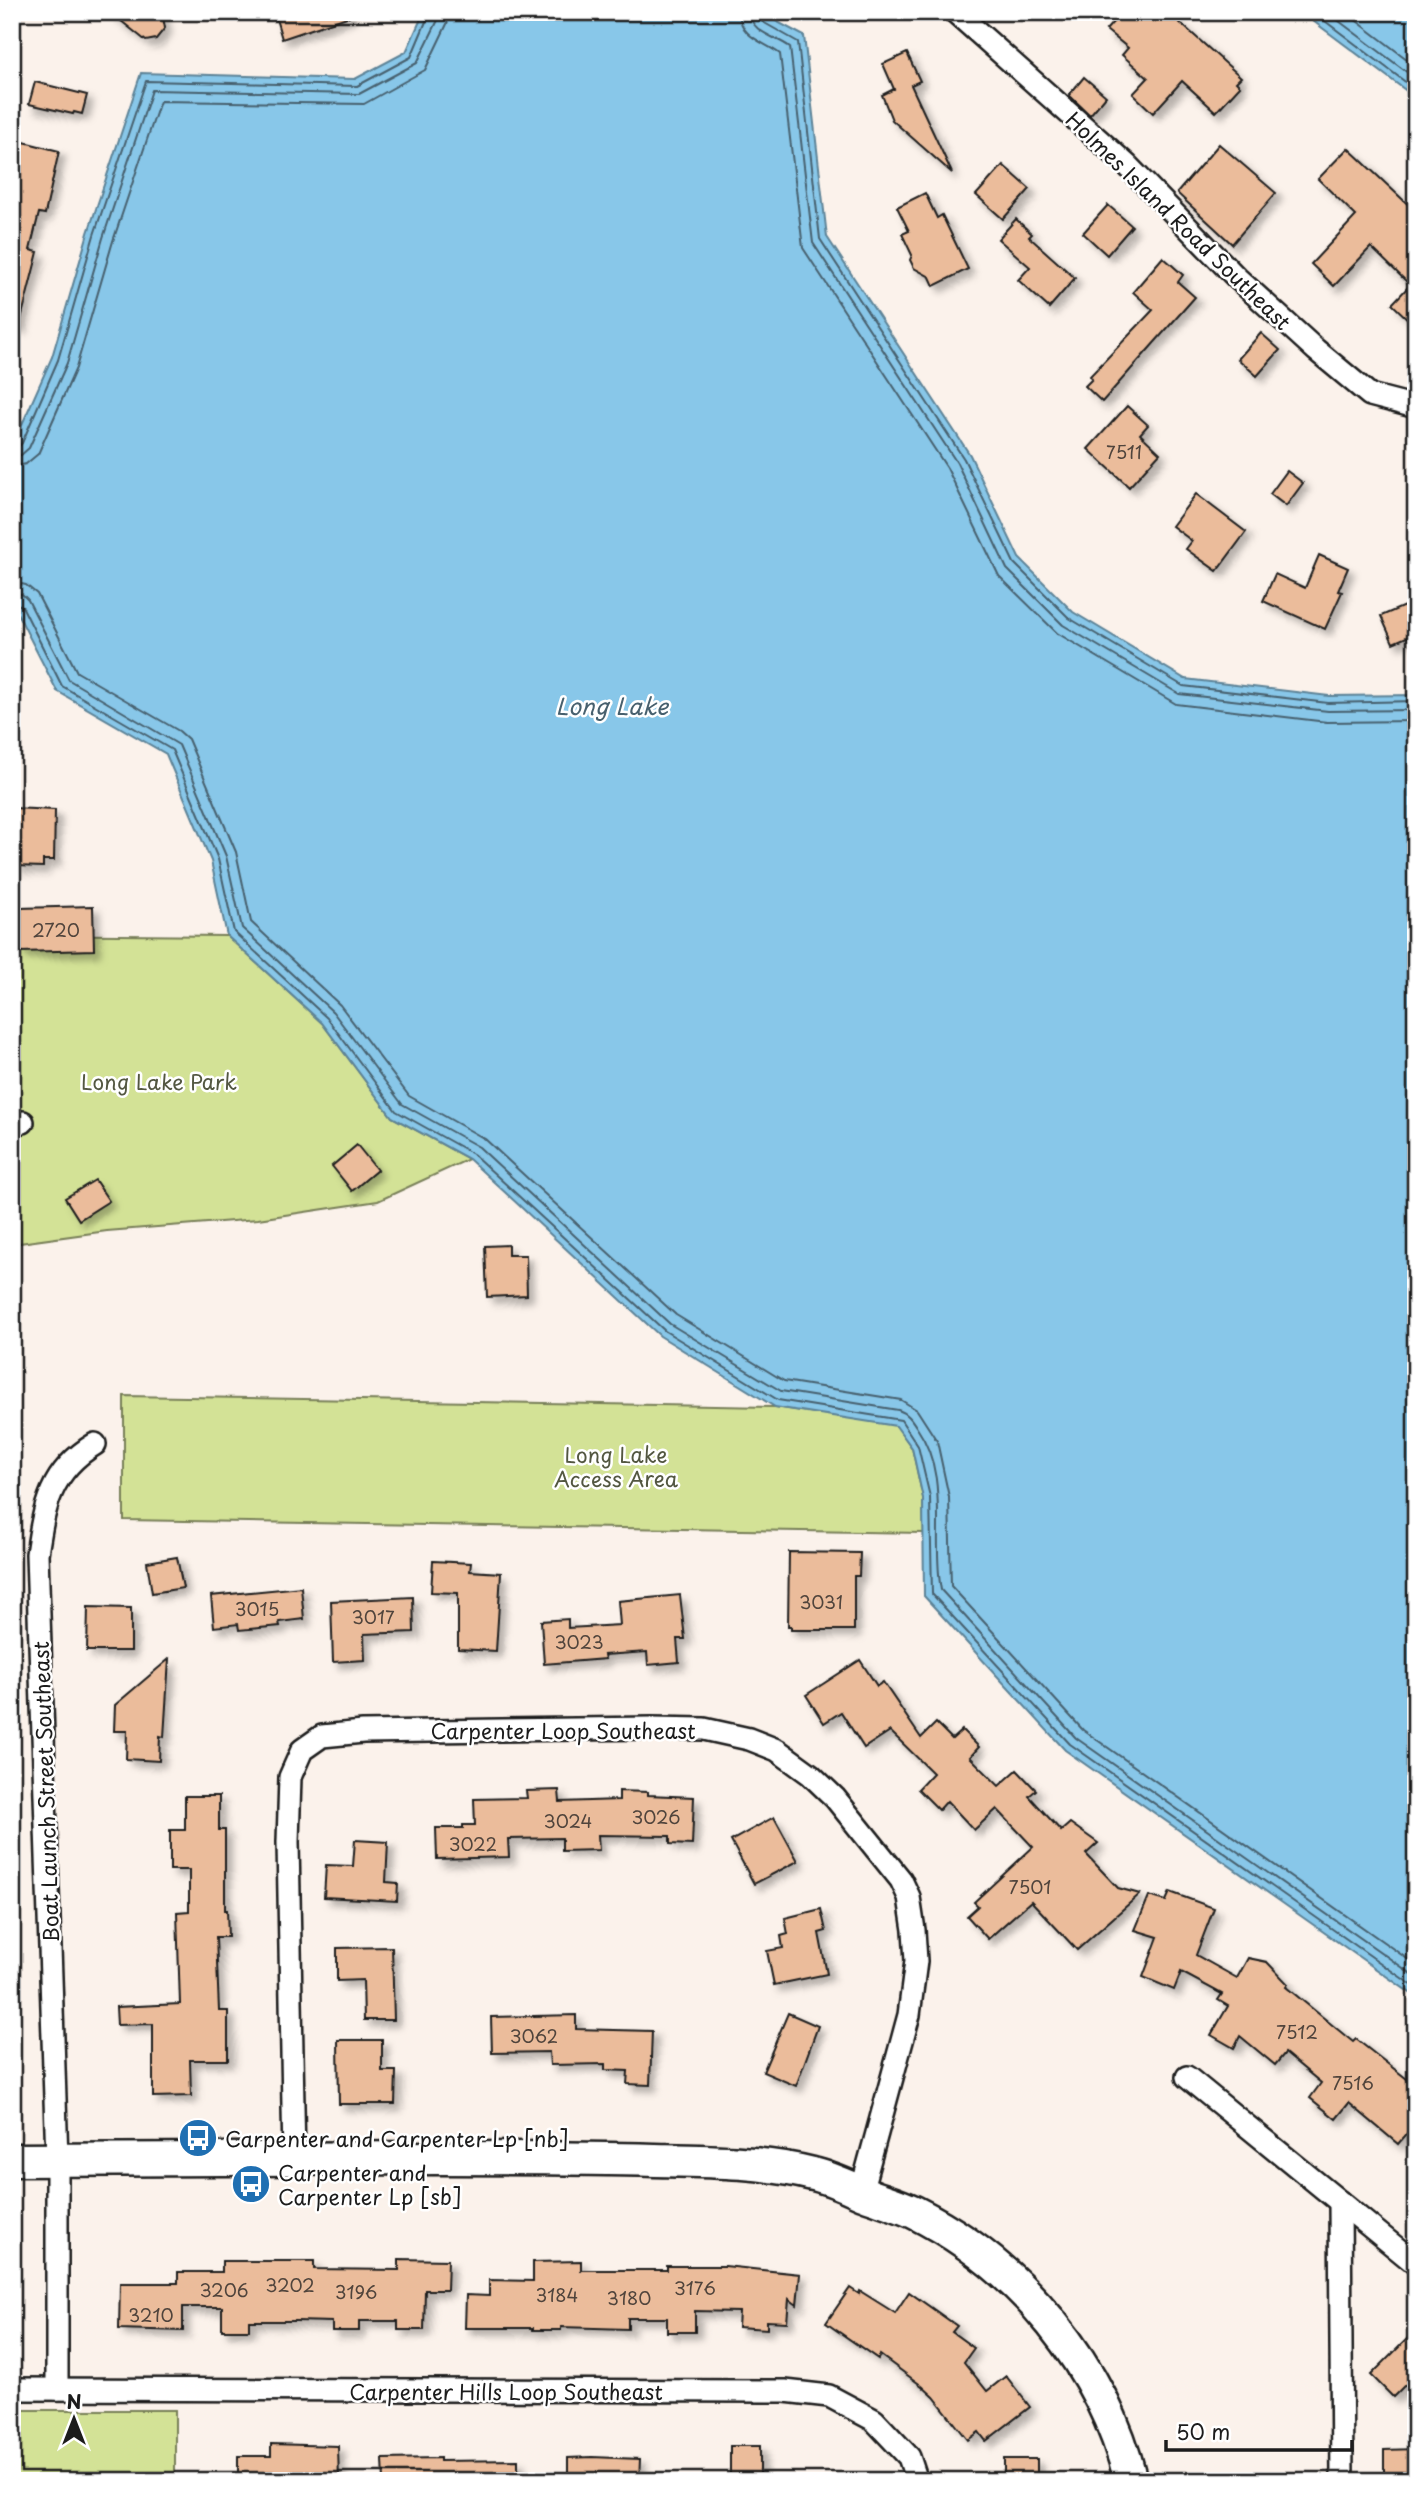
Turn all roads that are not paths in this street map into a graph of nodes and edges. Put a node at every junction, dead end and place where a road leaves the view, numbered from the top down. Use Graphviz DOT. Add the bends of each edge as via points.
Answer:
graph roads {
  1 [pos="955,12"];
  2 [pos="1416,407"];
  3 [pos="95,1444"];
  4 [pos="1187,2077"];
  5 [pos="294,2159"];
  6 [pos="12,2160"];
  7 [pos="57,2160"];
  8 [pos="861,2192"];
  9 [pos="1340,2202"];
  10 [pos="1416,2264"];
  11 [pos="12,2389"];
  12 [pos="57,2389"];
  13 [pos="917,2481"];
  14 [pos="1131,2481"];
  15 [pos="1342,2481"];
  1 -- 2 [label="street, Holmes Island Road Southeast" via="1127,165 1237,278 1316,350 1370,395"];
  3 -- 7 [label="street, Boat Launch Street Southeast" via="63,1471 44,1507 37,1554"];
  4 -- 9 [label="street"];
  5 -- 7 [label="street"];
  5 -- 8 [label="street" via="705,2161 814,2174"];
  5 -- 8 [label="street, Carpenter Loop Southeast" via="288,1842 290,1777 302,1750 322,1736 363,1732 704,1729 777,1750 810,1774 872,1843 909,1897 916,1961 909,2015"];
  6 -- 7 [label="street"];
  7 -- 12 [label="street"];
  8 -- 14 [label="street" via="914,2212 959,2240 1043,2312 1078,2357 1105,2406"];
  9 -- 10 [label="street"];
  9 -- 15 [label="street"];
  11 -- 12 [label="street, Carpenter Hills Loop Southeast"];
  12 -- 13 [label="street, Carpenter Hills Loop Southeast" via="785,2392 829,2396 874,2420 909,2457"];
}
